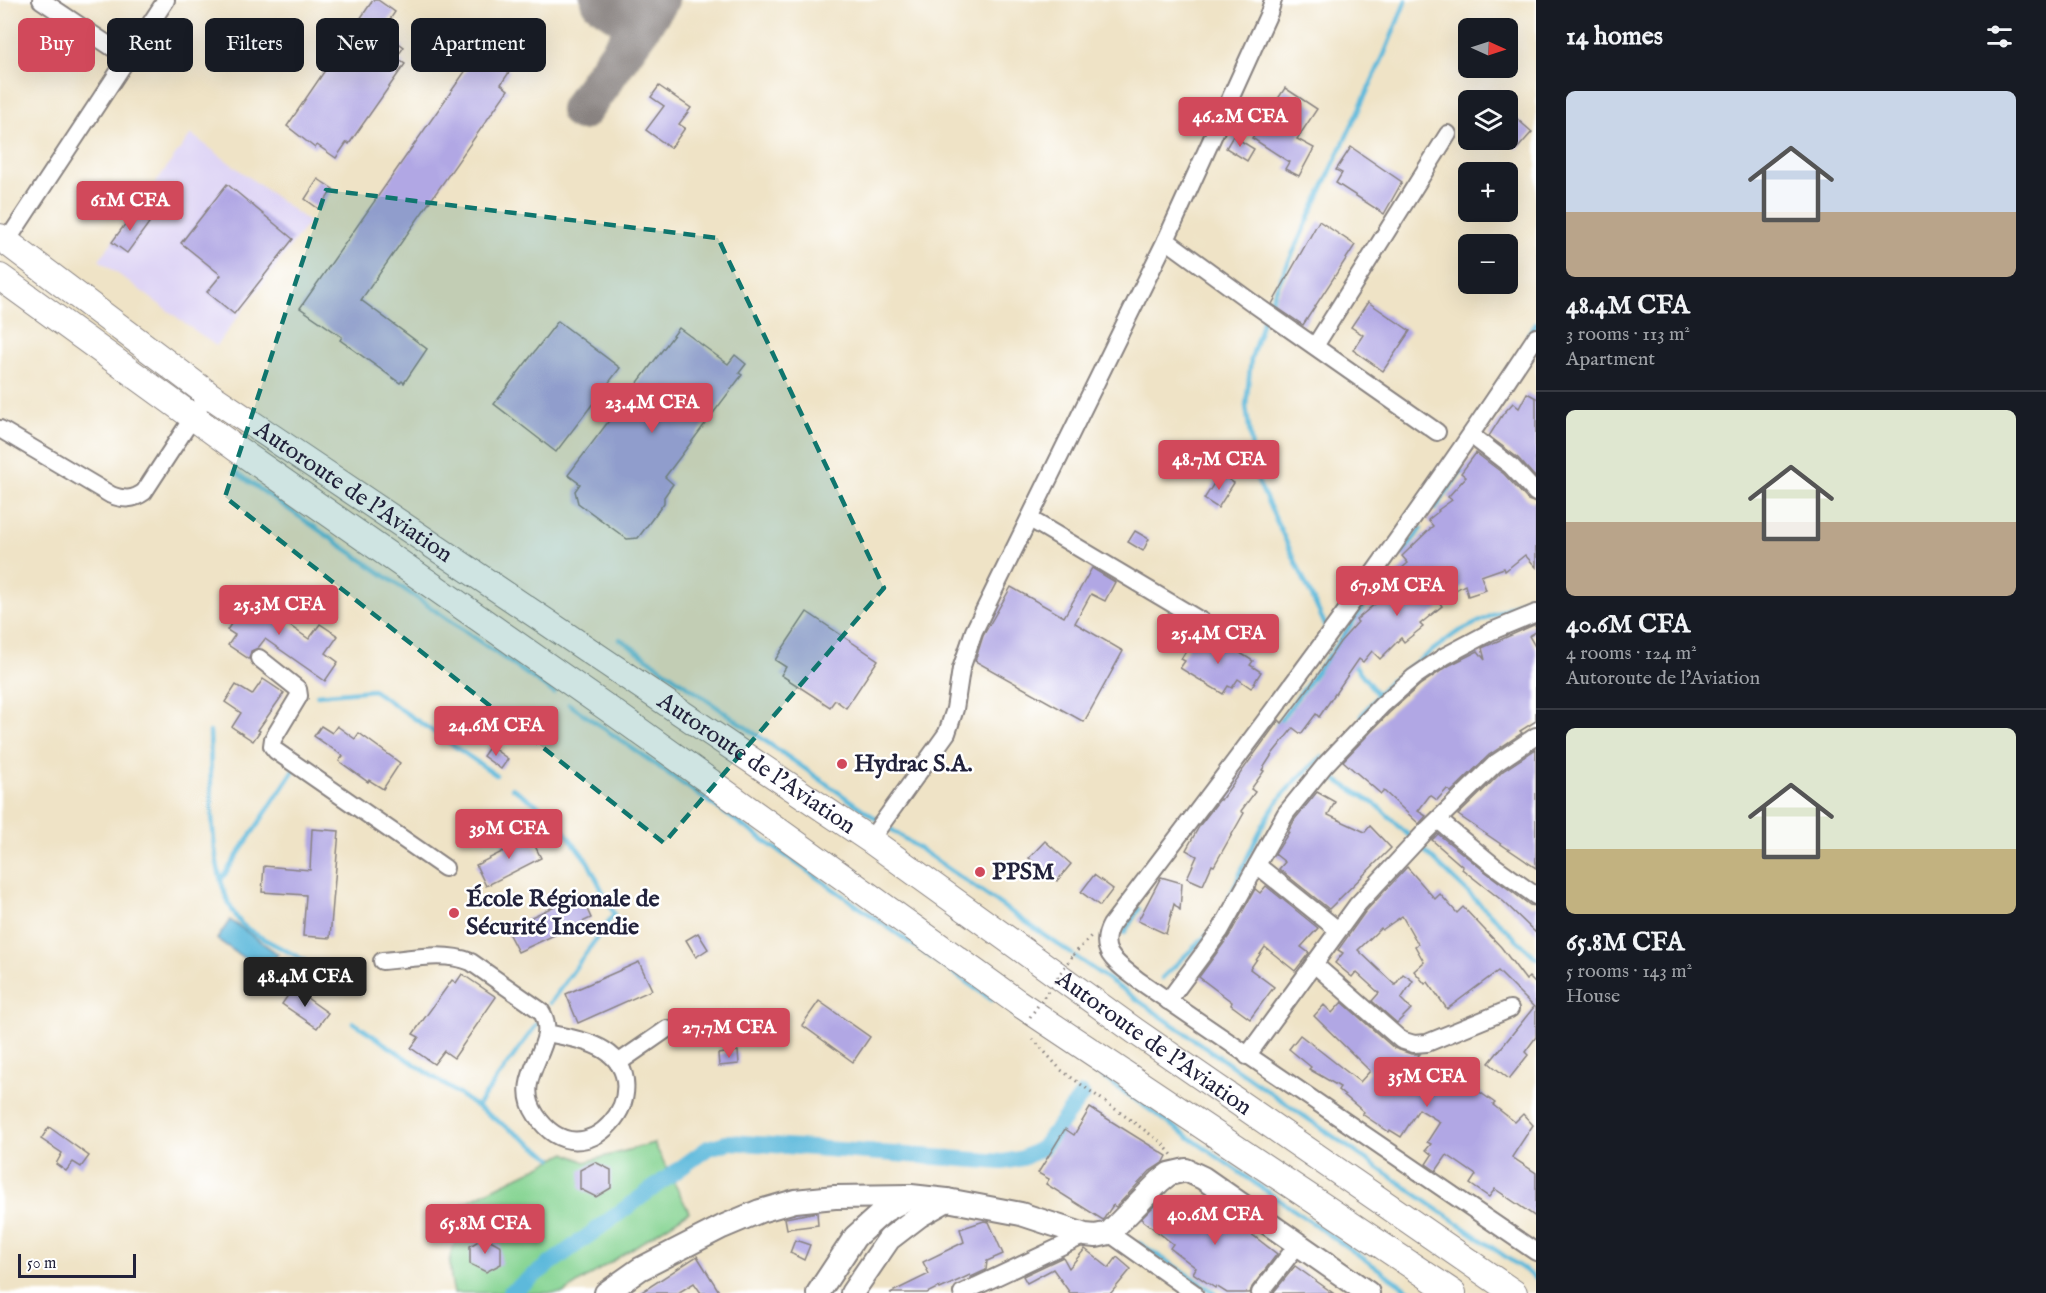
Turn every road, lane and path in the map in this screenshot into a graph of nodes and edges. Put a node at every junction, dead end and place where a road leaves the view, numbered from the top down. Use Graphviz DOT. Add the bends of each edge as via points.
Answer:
graph roads {
  1 [pos="41,0"];
  2 [pos="166,0"];
  3 [pos="1273,0"];
  4 [pos="154,18"];
  5 [pos="107,44"];
  6 [pos="118,72"];
  7 [pos="1448,134"];
  8 [pos="3,239"];
  9 [pos="1166,240"];
  10 [pos="0,277"];
  11 [pos="0,283"];
  12 [pos="27,296"];
  13 [pos="1536,337"];
  14 [pos="1315,346"];
  15 [pos="208,394"];
  16 [pos="192,416"];
  17 [pos="0,429"];
  18 [pos="1437,432"];
  19 [pos="1472,436"];
  20 [pos="1536,493"];
  21 [pos="1030,519"];
  22 [pos="1536,613"];
  23 [pos="1235,642"];
  24 [pos="259,658"];
  25 [pos="1536,736"];
  26 [pos="1438,820"];
  27 [pos="870,840"];
  28 [pos="1257,865"];
  29 [pos="445,868"];
  30 [pos="1536,896"];
  31 [pos="1338,930"];
  32 [pos="1091,936"];
  33 [pos="382,961"];
  34 [pos="1314,964"];
  35 [pos="1168,1000"];
  36 [pos="1510,1009"];
  37 [pos="1030,1017"];
  38 [pos="667,1029"];
  39 [pos="547,1033"];
  40 [pos="1044,1050"];
  41 [pos="1247,1056"];
  42 [pos="618,1064"];
  43 [pos="1186,1170"];
  44 [pos="911,1196"];
  45 [pos="947,1200"];
  46 [pos="1109,1233"];
  47 [pos="1085,1235"];
  48 [pos="1299,1243"];
  49 [pos="1536,1252"];
  50 [pos="606,1293"];
  51 [pos="818,1293"];
  52 [pos="852,1293"];
  53 [pos="962,1293"];
  54 [pos="1194,1293"];
  55 [pos="1260,1293"];
  56 [pos="1368,1293"];
  57 [pos="1453,1293"];
  58 [pos="1514,1293"];
  1 -- 5 [label="street"];
  2 -- 4 [label="street"];
  3 -- 9 [label="street"];
  6 -- 8 [label="street"];
  7 -- 14 [label="street"];
  8 -- 15 [label="highway, Autoroute de l'Aviation"];
  9 -- 14 [label="street"];
  9 -- 21 [label="street"];
  10 -- 12 [label="highway, Autoroute de l'Aviation"];
  11 -- 12 [label="highway"];
  12 -- 16 [label="highway, Autoroute de l'Aviation"];
  13 -- 19 [label="street"];
  14 -- 18 [label="street"];
  15 -- 16 [label="street"];
  15 -- 27 [label="highway, Autoroute de l'Aviation"];
  16 -- 17 [label="street" via="144,492 136,498 122,499"];
  16 -- 57 [label="highway, Autoroute de l'Aviation" via="1017,1002"];
  19 -- 20 [label="street" via="1511,466"];
  19 -- 35 [label="street" via="1345,615 1107,932 1109,953 1118,965"];
  21 -- 23 [label="street"];
  21 -- 27 [label="street" via="974,632 946,734"];
  22 -- 28 [label="street" via="1445,656 1382,705 1306,786"];
  24 -- 29 [label="street" via="300,692 273,738 276,751"];
  25 -- 26 [label="street" via="1496,763"];
  26 -- 30 [label="street"];
  26 -- 31 [label="street"];
  27 -- 58 [label="highway, Autoroute de l'Aviation" via="1135,1031"];
  28 -- 31 [label="street"];
  28 -- 35 [label="street" via="1220,931"];
  31 -- 34 [label="street"];
  32 -- 37 [label="path, bridge"];
  33 -- 39 [label="street" via="443,956 471,962 541,1011"];
  34 -- 36 [label="street" via="1401,1040 1414,1044 1427,1043"];
  34 -- 41 [label="street"];
  35 -- 41 [label="street"];
  38 -- 42 [label="street"];
  39 -- 42 [label="street" via="605,1050"];
  39 -- 42 [label="street" via="531,1069 529,1100 534,1113 555,1135 585,1139 612,1125 625,1092"];
  40 -- 43 [label="path" via="1061,1070 1161,1142"];
  41 -- 49 [label="street"];
  43 -- 46 [label="main road" via="1160,1181"];
  43 -- 48 [label="main road"];
  44 -- 45 [label="main road"];
  44 -- 50 [label="main road" via="835,1197 795,1201 760,1211 640,1269"];
  44 -- 51 [label="main road" via="884,1211 855,1237"];
  45 -- 47 [label="main road" via="1021,1214"];
  45 -- 52 [label="main road" via="889,1239"];
  46 -- 47 [label="main road"];
  46 -- 54 [label="street"];
  47 -- 53 [label="street"];
  48 -- 55 [label="street"];
  48 -- 56 [label="main road"];
}
